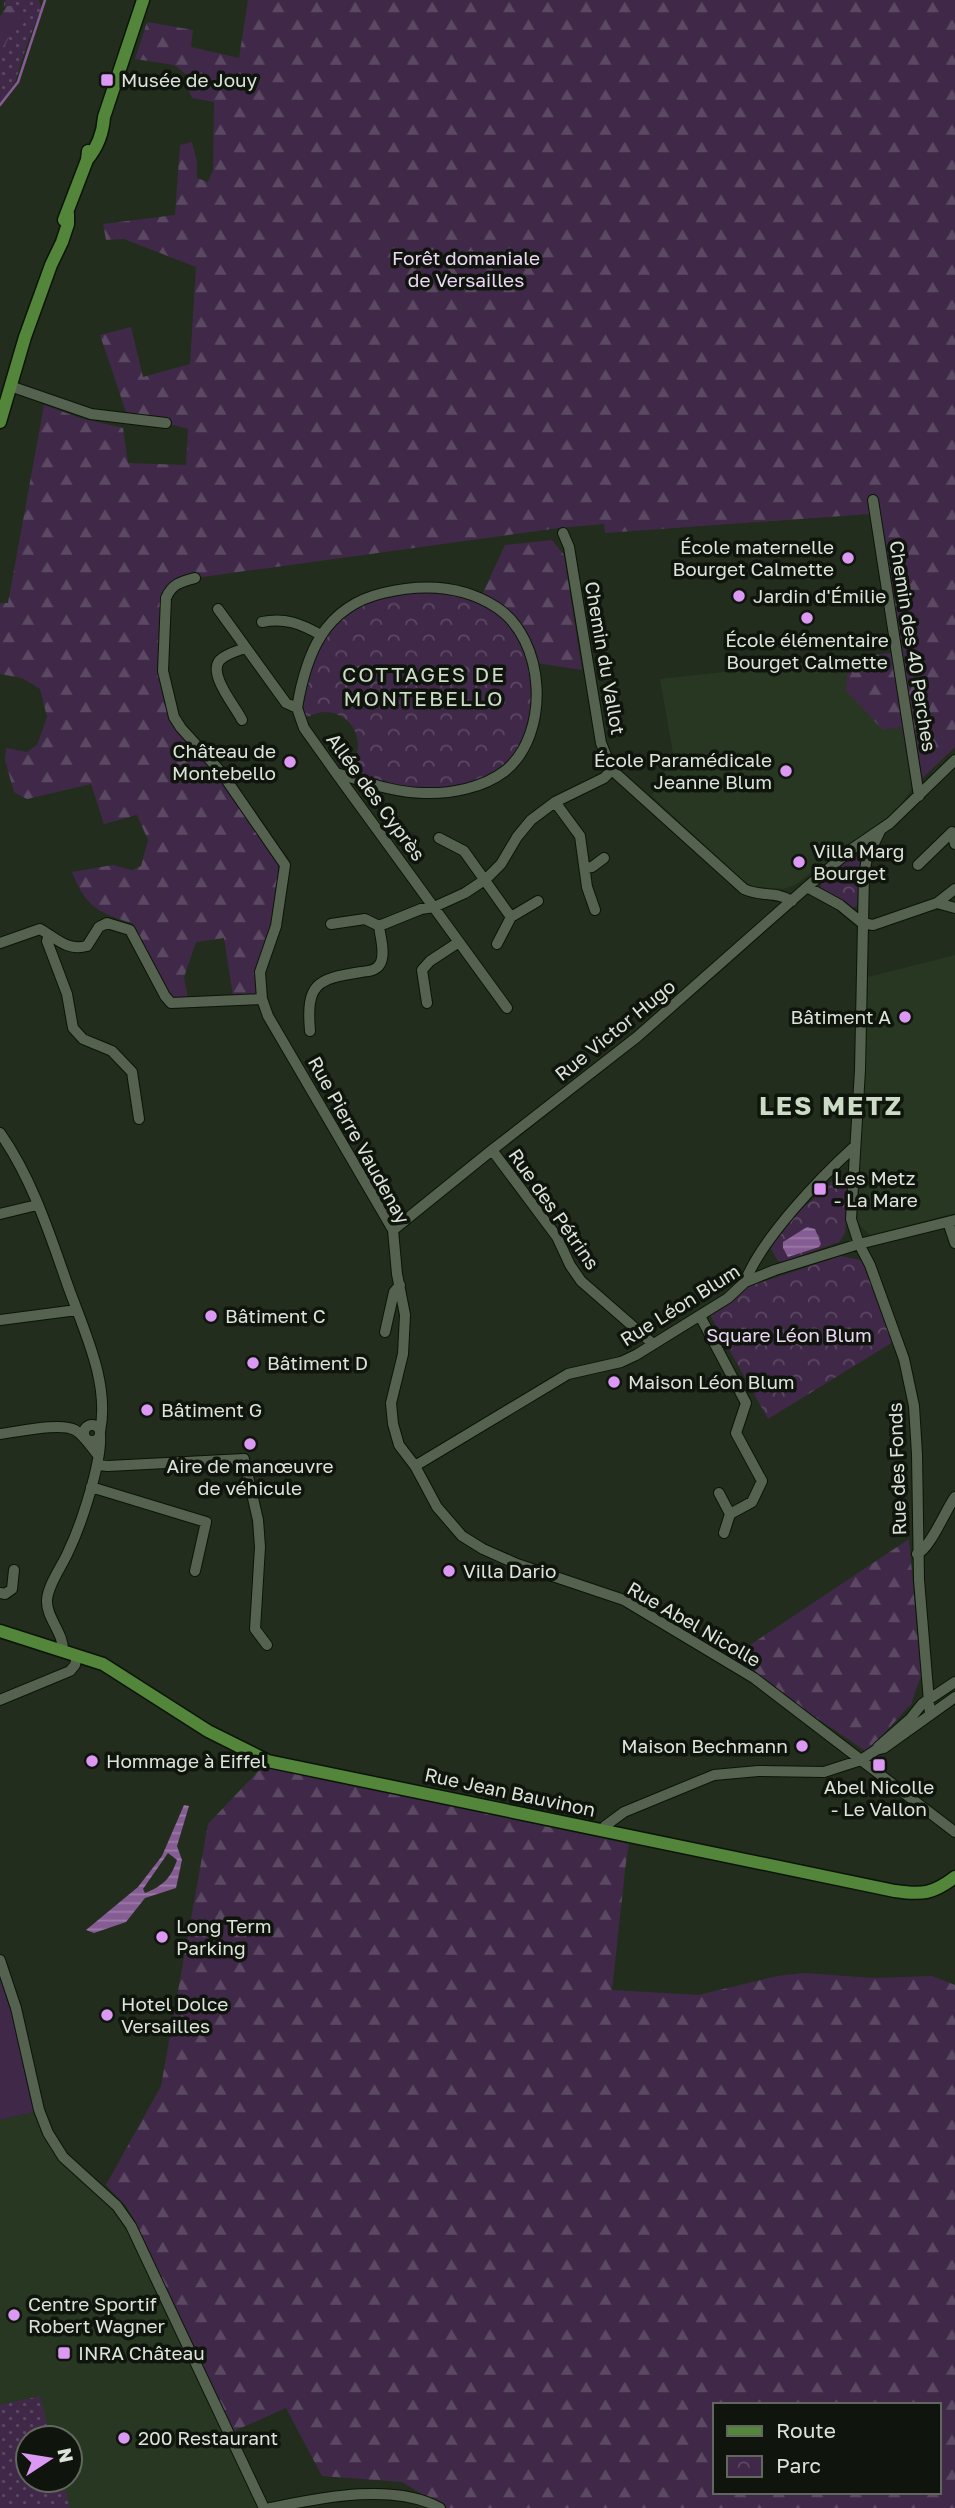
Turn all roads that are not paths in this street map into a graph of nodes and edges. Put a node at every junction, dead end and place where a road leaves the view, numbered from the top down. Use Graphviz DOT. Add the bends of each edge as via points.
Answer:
graph roads {
  1 [pos="137,0"];
  2 [pos="143,0"];
  3 [pos="137,21"];
  4 [pos="10,386"];
  5 [pos="2,407"];
  6 [pos="0,422"];
  7 [pos="166,423"];
  8 [pos="873,500"];
  9 [pos="564,533"];
  10 [pos="194,578"];
  11 [pos="218,609"];
  12 [pos="262,622"];
  13 [pos="321,635"];
  14 [pos="245,648"];
  15 [pos="297,708"];
  16 [pos="242,720"];
  17 [pos="955,760"];
  18 [pos="612,770"];
  19 [pos="336,773"];
  20 [pos="919,796"];
  21 [pos="555,802"];
  22 [pos="880,831"];
  23 [pos="953,831"];
  24 [pos="439,838"];
  25 [pos="955,844"];
  26 [pos="852,849"];
  27 [pos="604,858"];
  28 [pos="867,858"];
  29 [pos="918,865"];
  30 [pos="585,867"];
  31 [pos="485,879"];
  32 [pos="807,887"];
  33 [pos="955,889"];
  34 [pos="538,901"];
  35 [pos="792,901"];
  36 [pos="937,903"];
  37 [pos="434,907"];
  38 [pos="955,908"];
  39 [pos="595,910"];
  40 [pos="511,916"];
  41 [pos="862,923"];
  42 [pos="331,924"];
  43 [pos="379,926"];
  44 [pos="50,934"];
  45 [pos="459,942"];
  46 [pos="0,943"];
  47 [pos="497,944"];
  48 [pos="262,999"];
  49 [pos="427,1003"];
  50 [pos="507,1008"];
  51 [pos="310,1031"];
  52 [pos="139,1119"];
  53 [pos="0,1133"];
  54 [pos="855,1146"];
  55 [pos="492,1150"];
  56 [pos="832,1170"];
  57 [pos="853,1177"];
  58 [pos="37,1205"];
  59 [pos="0,1214"];
  60 [pos="951,1221"];
  61 [pos="393,1230"];
  62 [pos="955,1243"];
  63 [pos="859,1244"];
  64 [pos="764,1249"];
  65 [pos="775,1270"];
  66 [pos="745,1282"];
  67 [pos="400,1285"];
  68 [pos="77,1310"];
  69 [pos="700,1316"];
  70 [pos="0,1320"];
  71 [pos="385,1332"];
  72 [pos="652,1343"];
  73 [pos="59,1427"];
  74 [pos="97,1431"];
  75 [pos="0,1434"];
  76 [pos="88,1441"];
  77 [pos="97,1460"];
  78 [pos="415,1466"];
  79 [pos="90,1487"];
  80 [pos="719,1493"];
  81 [pos="955,1497"];
  82 [pos="730,1514"];
  83 [pos="724,1533"];
  84 [pos="917,1553"];
  85 [pos="14,1570"];
  86 [pos="195,1571"];
  87 [pos="0,1593"];
  88 [pos="0,1631"];
  89 [pos="267,1646"];
  90 [pos="63,1651"];
  91 [pos="77,1656"];
  92 [pos="955,1682"];
  93 [pos="955,1697"];
  94 [pos="0,1700"];
  95 [pos="929,1701"];
  96 [pos="930,1714"];
  97 [pos="876,1750"];
  98 [pos="861,1760"];
  99 [pos="603,1831"];
  100 [pos="955,1832"];
  101 [pos="955,1877"];
  102 [pos="0,1960"];
  103 [pos="264,2508"];
  104 [pos="270,2508"];
  105 [pos="440,2508"];
  1 -- 3 [label="main road"];
  2 -- 3 [label="main road"];
  3 -- 4 [label="main road"];
  4 -- 5 [label="main road"];
  4 -- 7 [label="street" via="82,412"];
  5 -- 6 [label="main road"];
  8 -- 20 [label="street, Chemin des 40 Perches"];
  9 -- 18 [label="street, Chemin du Vallot" via="601,743"];
  10 -- 48 [label="street" via="170,588 166,598 163,671 180,728 221,772 285,866 276,926 260,972"];
  11 -- 14 [label="street, Allée des Cyprès"];
  12 -- 13 [label="street" via="292,622"];
  13 -- 15 [label="street" via="302,674"];
  13 -- 19 [label="street" via="343,612 373,596 418,588 452,589 506,614 532,662 537,690 533,727 520,753 505,771 482,783 421,793 388,789"];
  14 -- 15 [label="street, Allée des Cyprès" via="286,703"];
  14 -- 16 [label="street" via="217,665 224,695"];
  15 -- 19 [label="street, Allée des Cyprès" via="304,727"];
  17 -- 20 [label="street"];
  18 -- 21 [label="street"];
  18 -- 35 [label="street, Chemin du Vallot" via="744,889 779,894"];
  19 -- 37 [label="street, Allée des Cyprès"];
  20 -- 22 [label="street"];
  21 -- 30 [label="street" via="580,836"];
  21 -- 31 [label="street" via="531,820"];
  22 -- 26 [label="street, Rue Victor Hugo"];
  22 -- 28 [label="street"];
  23 -- 25 [label="street"];
  23 -- 29 [label="street"];
  24 -- 31 [label="street" via="464,851"];
  26 -- 28 [label="street"];
  26 -- 32 [label="street, Rue Victor Hugo"];
  27 -- 30 [label="street"];
  28 -- 41 [label="street, Rue des Fonds"];
  30 -- 39 [label="street"];
  31 -- 37 [label="street"];
  31 -- 40 [label="street"];
  32 -- 35 [label="street, Rue Victor Hugo"];
  32 -- 41 [label="street"];
  33 -- 36 [label="street"];
  34 -- 40 [label="street"];
  35 -- 55 [label="street, Rue Victor Hugo" via="637,1037"];
  36 -- 38 [label="street"];
  36 -- 41 [label="street" via="873,925"];
  37 -- 43 [label="street"];
  37 -- 45 [label="street, Allée des Cyprès"];
  40 -- 47 [label="street"];
  41 -- 54 [label="street, Rue des Fonds"];
  42 -- 43 [label="street" via="365,919"];
  43 -- 51 [label="street" via="379,966 331,979 311,992"];
  44 -- 46 [label="street" via="33,930"];
  44 -- 48 [label="street" via="76,949 87,946 107,923 130,930 171,1003"];
  44 -- 52 [label="street" via="47,941 67,994 73,1028 83,1039 112,1051 132,1072"];
  45 -- 49 [label="street" via="422,970"];
  45 -- 50 [label="street, Allée des Cyprès"];
  48 -- 61 [label="street, Rue Pierre Vaudenay"];
  53 -- 58 [label="street"];
  54 -- 56 [label="street"];
  54 -- 57 [label="street, Rue des Fonds"];
  55 -- 61 [label="street, Rue Victor Hugo"];
  55 -- 72 [label="street, Rue des Pétrins" via="556,1237 581,1280"];
  56 -- 57 [label="street"];
  56 -- 64 [label="street"];
  57 -- 63 [label="street, Rue des Fonds" via="851,1219"];
  58 -- 59 [label="street"];
  58 -- 68 [label="street"];
  60 -- 62 [label="street"];
  60 -- 63 [label="street, Rue Léon Blum"];
  61 -- 67 [label="street, Rue Pierre Vaudenay"];
  63 -- 65 [label="street, Rue Léon Blum"];
  63 -- 84 [label="street, Rue des Fonds" via="904,1359 911,1393 917,1444"];
  64 -- 65 [label="street"];
  64 -- 66 [label="street"];
  65 -- 66 [label="street, Rue Léon Blum"];
  66 -- 69 [label="street, Rue Léon Blum"];
  67 -- 71 [label="street" via="394,1292"];
  67 -- 78 [label="street, Rue Pierre Vaudenay" via="405,1315 391,1403 399,1445"];
  68 -- 70 [label="street"];
  68 -- 74 [label="street" via="98,1377 102,1411"];
  69 -- 72 [label="street, Rue Léon Blum"];
  69 -- 82 [label="street" via="746,1403 736,1433 762,1481 752,1502"];
  72 -- 78 [label="street, Rue Léon Blum" via="621,1362 568,1374"];
  73 -- 74 [label="street" via="73,1424"];
  73 -- 75 [label="street"];
  73 -- 76 [label="street" via="76,1431"];
  74 -- 76 [label="street" via="85,1430"];
  74 -- 77 [label="street"];
  76 -- 77 [label="street"];
  77 -- 79 [label="street"];
  77 -- 89 [label="street" via="108,1466 244,1459 260,1547 255,1629"];
  78 -- 98 [label="street, Rue Abel Nicolle" via="437,1507 462,1536 517,1564 624,1600 754,1678"];
  79 -- 86 [label="street" via="206,1522"];
  79 -- 90 [label="street" via="71,1547 47,1599"];
  80 -- 82 [label="street"];
  81 -- 84 [label="street" via="927,1547"];
  82 -- 83 [label="street"];
  84 -- 95 [label="street, Rue des Fonds"];
  85 -- 87 [label="street" via="12,1589"];
  88 -- 90 [label="main road, Rue Jean Bauvinon"];
  90 -- 91 [label="main road, Rue Jean Bauvinon"];
  91 -- 94 [label="street" via="70,1671"];
  91 -- 99 [label="main road, Rue Jean Bauvinon" via="103,1664 208,1731 268,1761"];
  92 -- 95 [label="street"];
  93 -- 96 [label="street"];
  95 -- 96 [label="street, Rue des Fonds"];
  95 -- 97 [label="street"];
  96 -- 97 [label="street"];
  97 -- 98 [label="street"];
  98 -- 99 [label="street" via="824,1772 714,1776 624,1812"];
  98 -- 100 [label="street, Rue Abel Nicolle"];
  99 -- 101 [label="main road, Rue Jean Bauvinon" via="901,1892 932,1891"];
  102 -- 103 [label="street" via="48,2133 63,2157 117,2206 131,2226"];
  104 -- 105 [label="street" via="389,2494 416,2497"];
}
